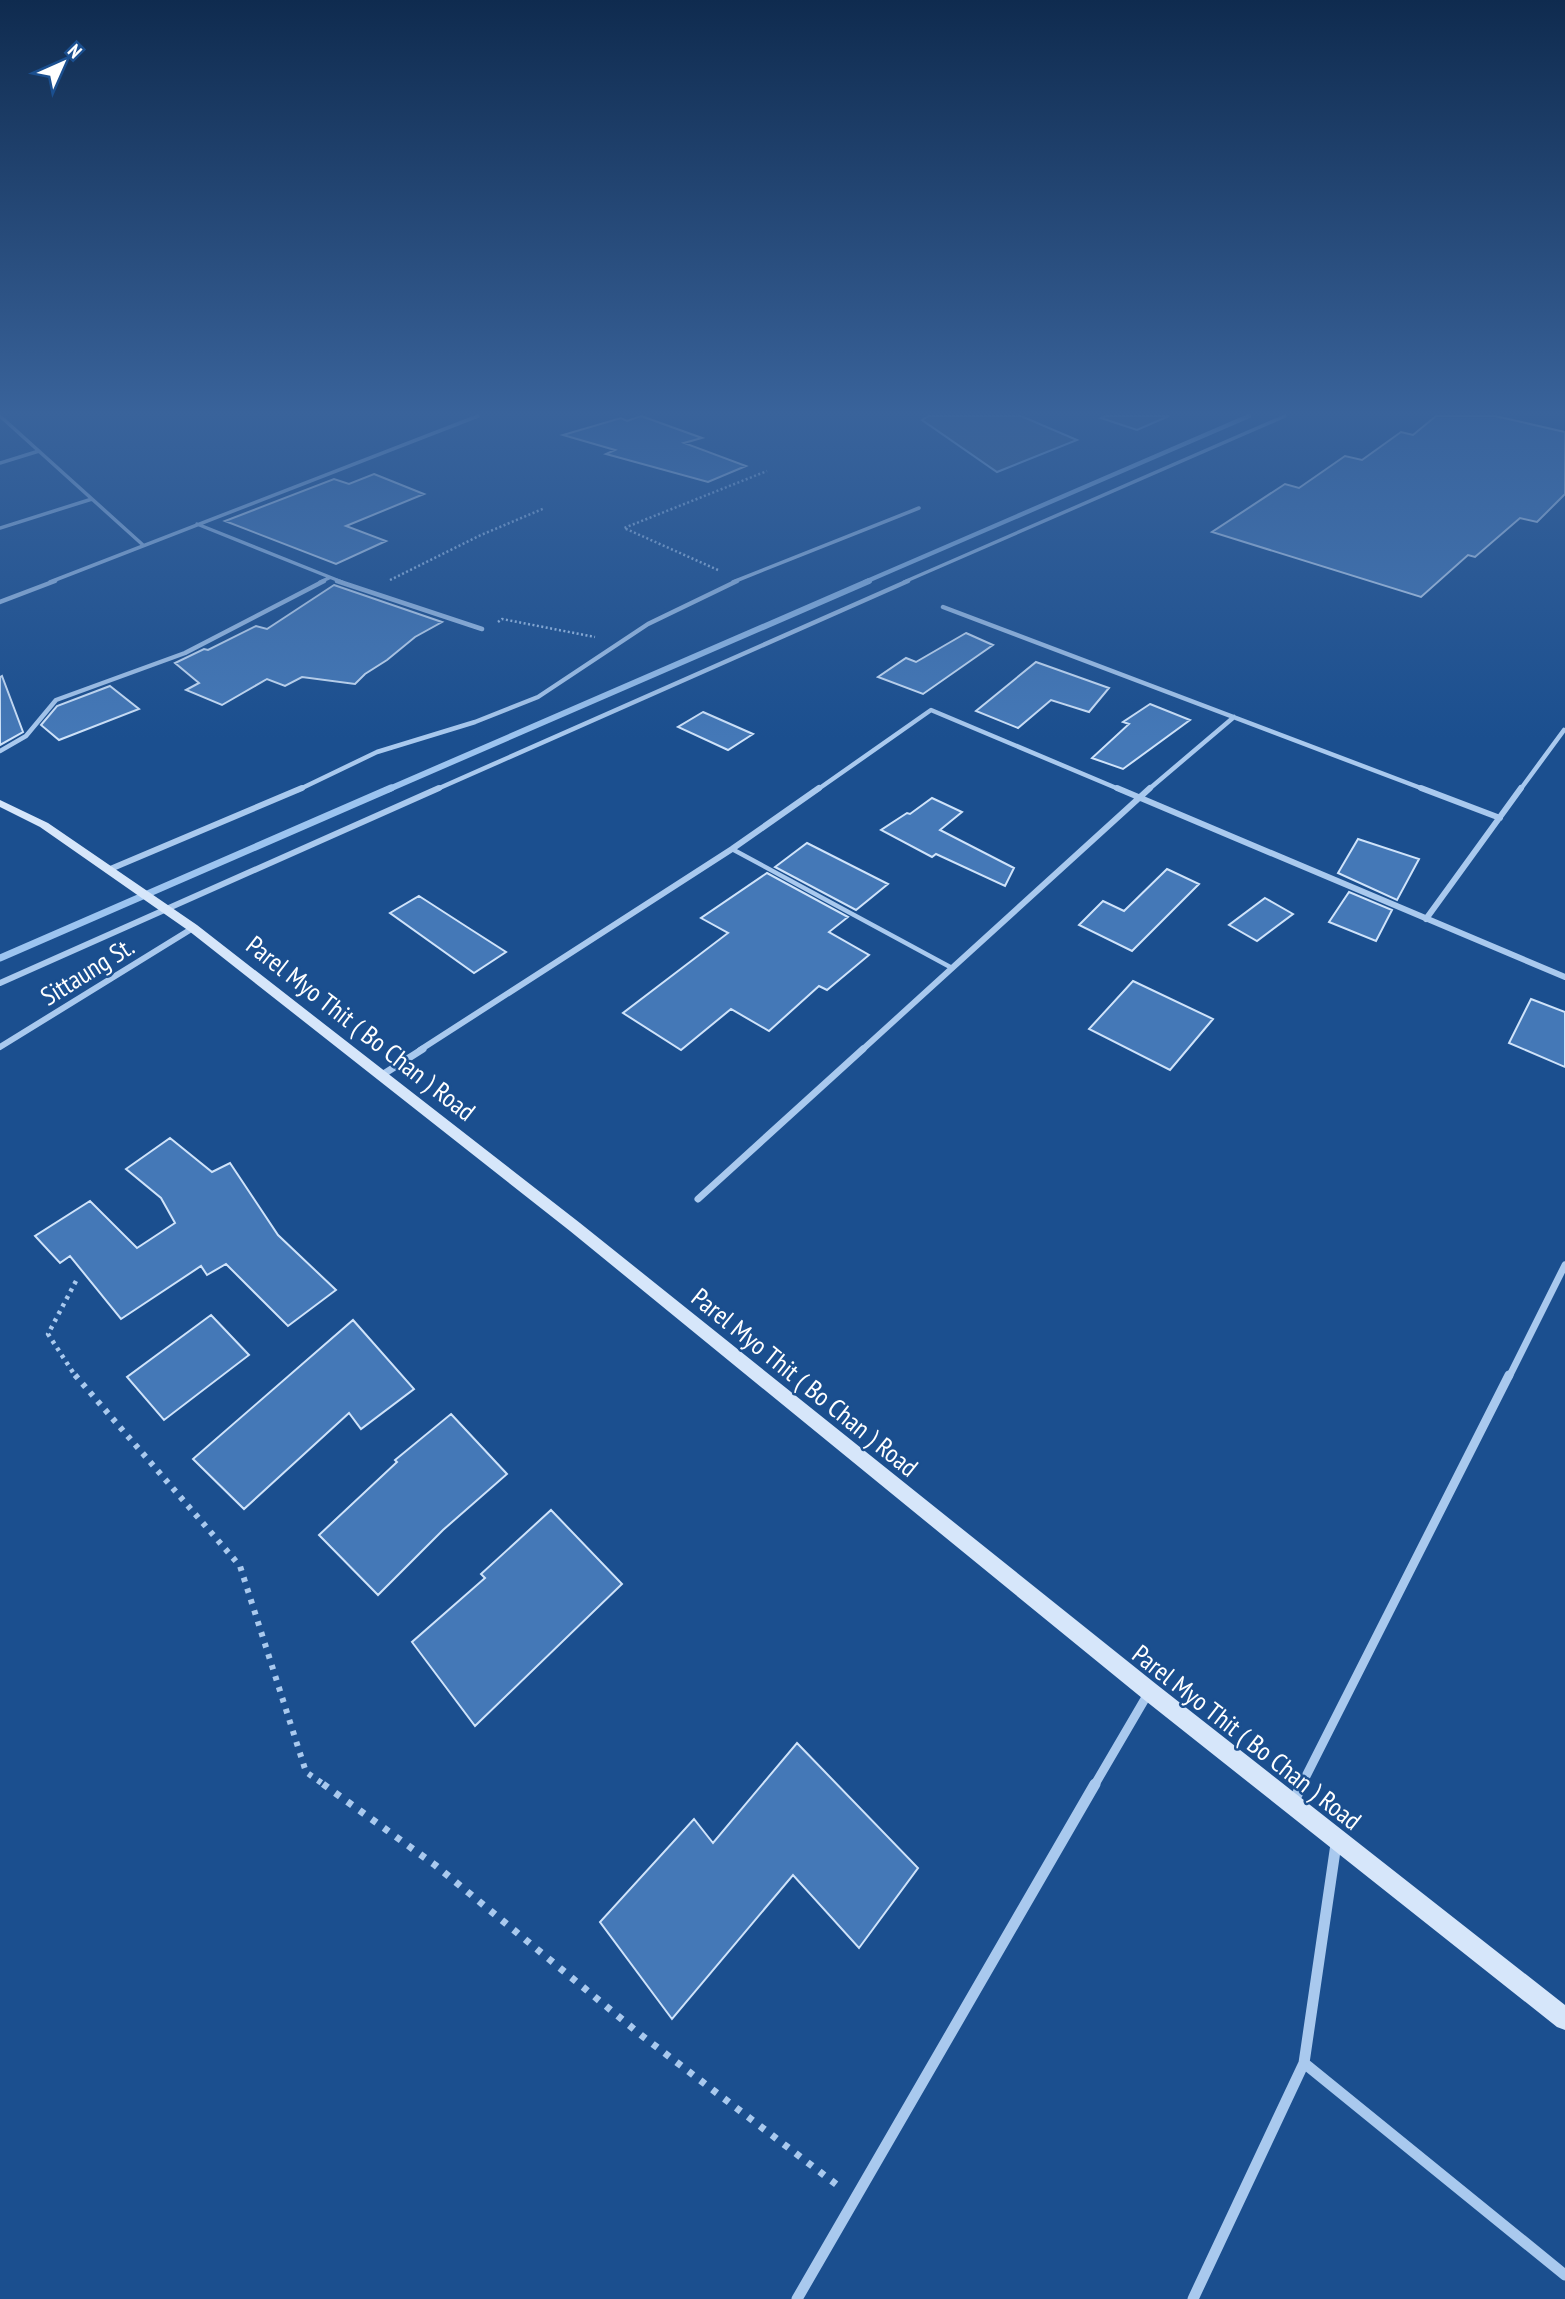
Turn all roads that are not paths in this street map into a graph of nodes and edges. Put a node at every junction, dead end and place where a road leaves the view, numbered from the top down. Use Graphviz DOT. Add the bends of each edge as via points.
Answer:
graph roads {
  1 [pos="119,523"];
  2 [pos="881,523"];
  3 [pos="1038,523"];
  4 [pos="197,524"];
  5 [pos="143,545"];
  6 [pos="329,578"];
  7 [pos="0,602"];
  8 [pos="943,607"];
  9 [pos="482,629"];
  10 [pos="1234,717"];
  11 [pos="1563,730"];
  12 [pos="0,751"];
  13 [pos="1140,797"];
  14 [pos="0,803"];
  15 [pos="1500,818"];
  16 [pos="732,849"];
  17 [pos="108,870"];
  18 [pos="169,909"];
  19 [pos="1426,919"];
  20 [pos="193,928"];
  21 [pos="952,968"];
  22 [pos="1565,978"];
  23 [pos="0,984"];
  24 [pos="0,1047"];
  25 [pos="382,1075"];
  26 [pos="698,1199"];
  27 [pos="1565,1265"];
  28 [pos="1149,1691"];
  29 [pos="1292,1805"];
  30 [pos="1337,1840"];
  31 [pos="1565,2019"];
  32 [pos="1304,2063"];
  33 [pos="1565,2274"];
  34 [pos="797,2299"];
  35 [pos="1193,2299"];
  1 -- 5 [label="street"];
  2 -- 17 [label="street" via="738,580 648,624 538,697 377,752 265,806"];
  3 -- 18 [label="street"];
  4 -- 5 [label="street"];
  4 -- 6 [label="street"];
  5 -- 7 [label="street"];
  6 -- 9 [label="street"];
  6 -- 12 [label="street" via="185,653 56,700 26,736"];
  8 -- 10 [label="street"];
  10 -- 13 [label="street"];
  10 -- 15 [label="street"];
  11 -- 15 [label="street"];
  13 -- 16 [label="street" via="931,710"];
  13 -- 19 [label="street"];
  13 -- 21 [label="street"];
  14 -- 17 [label="street, Parel Myo Thit ( Bo Chan ) Road" via="44,825"];
  15 -- 19 [label="street"];
  16 -- 21 [label="lane"];
  16 -- 25 [label="street"];
  17 -- 18 [label="street, Parel Myo Thit ( Bo Chan ) Road"];
  18 -- 20 [label="street, Parel Myo Thit ( Bo Chan ) Road"];
  18 -- 23 [label="street"];
  19 -- 22 [label="street"];
  20 -- 24 [label="street, Sittaung St."];
  20 -- 25 [label="street, Parel Myo Thit ( Bo Chan ) Road"];
  21 -- 26 [label="street"];
  25 -- 28 [label="street, Parel Myo Thit ( Bo Chan ) Road"];
  27 -- 29 [label="street"];
  28 -- 29 [label="street, Parel Myo Thit ( Bo Chan ) Road"];
  28 -- 34 [label="street"];
  29 -- 30 [label="street, Parel Myo Thit ( Bo Chan ) Road"];
  30 -- 31 [label="street, Parel Myo Thit ( Bo Chan ) Road"];
  30 -- 32 [label="street"];
  32 -- 33 [label="street"];
  32 -- 35 [label="street"];
}
